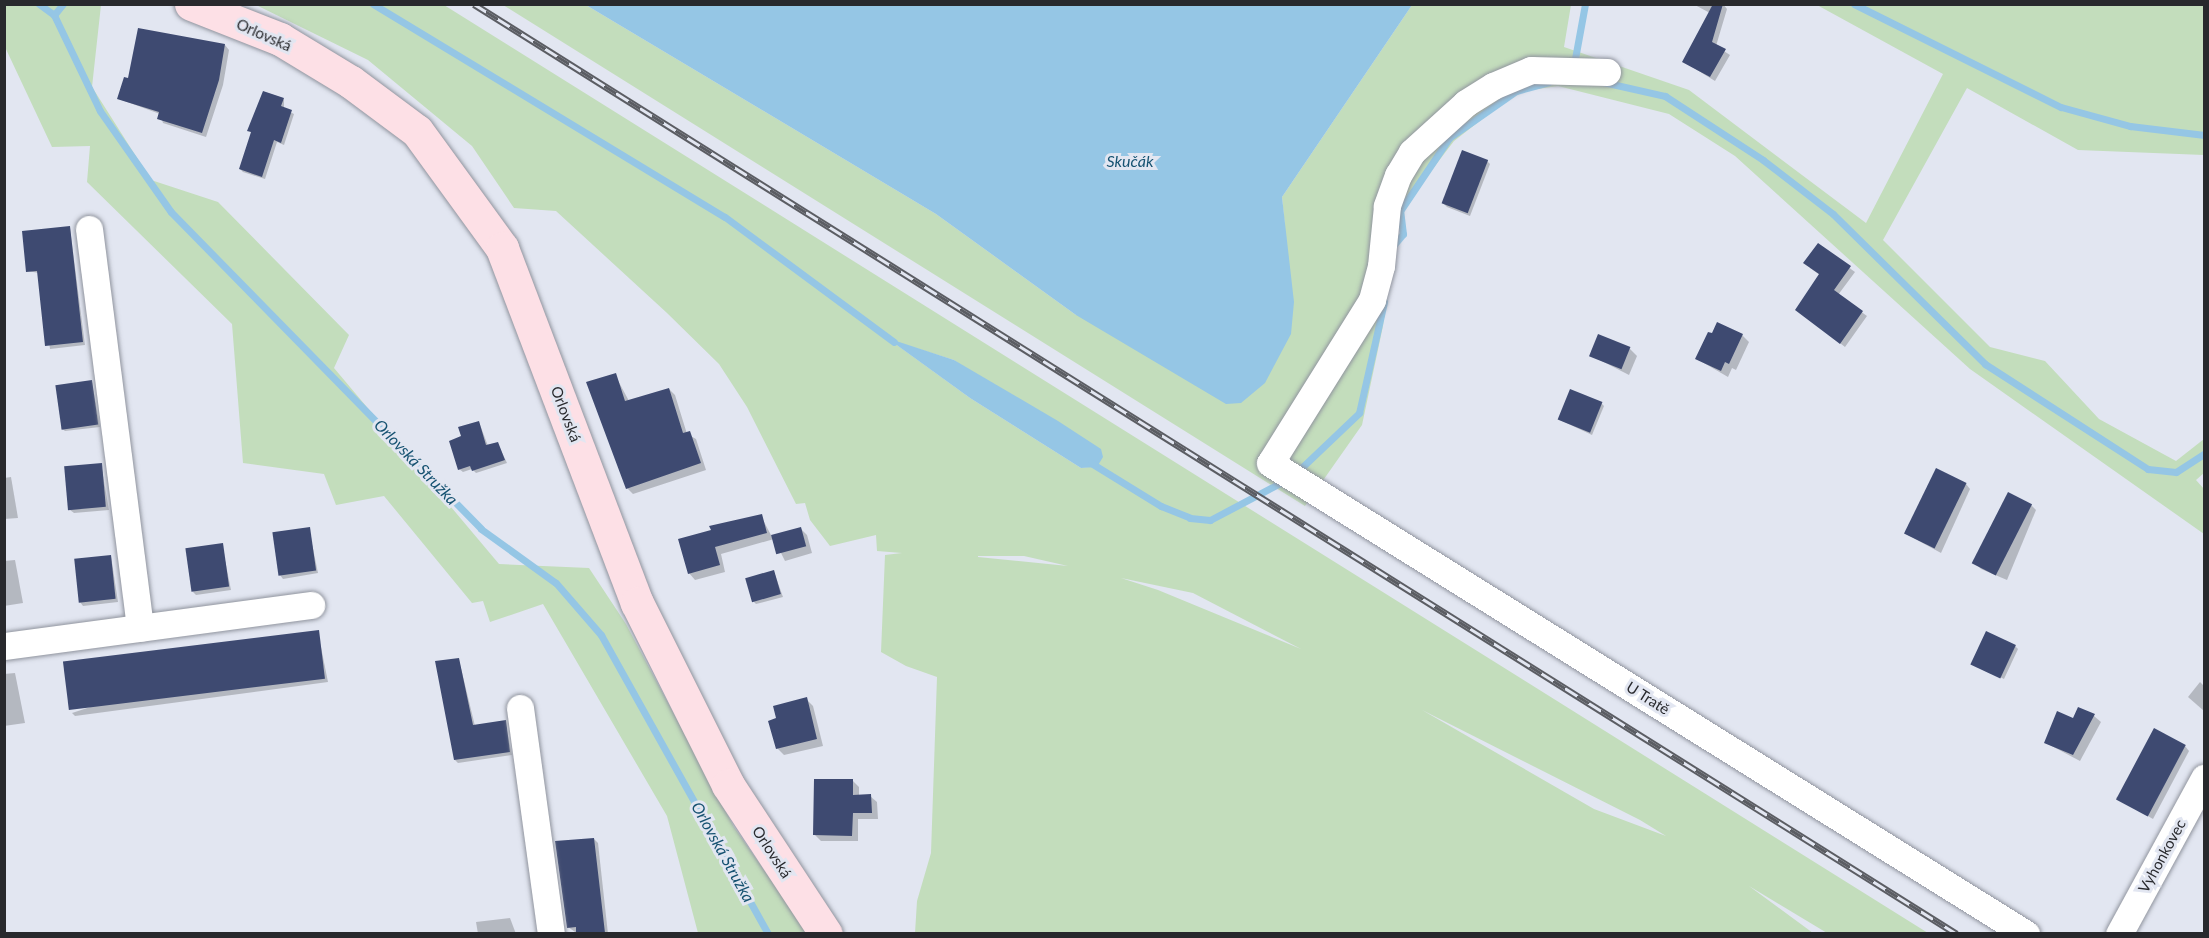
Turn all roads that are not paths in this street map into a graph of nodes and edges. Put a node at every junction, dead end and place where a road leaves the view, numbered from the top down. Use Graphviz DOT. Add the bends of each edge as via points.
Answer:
graph roads {
  1 [pos="191,4"];
  2 [pos="1597,72"];
  3 [pos="89,229"];
  4 [pos="311,605"];
  5 [pos="140,628"];
  6 [pos="4,646"];
  7 [pos="520,708"];
  8 [pos="2205,778"];
  9 [pos="551,933"];
  10 [pos="826,933"];
  11 [pos="2026,933"];
  12 [pos="2119,933"];
  1 -- 10 [label="main road, Orlovská" via="280,39 351,82 417,131 502,248 637,603 728,785"];
  2 -- 11 [label="street, U Tratě" via="1531,70 1466,103 1412,152 1398,175 1387,206 1381,266 1372,300 1274,465"];
  3 -- 5 [label="street"];
  4 -- 5 [label="street"];
  5 -- 6 [label="street"];
  7 -- 9 [label="street"];
  8 -- 12 [label="street, Vyhonkovec"];
}
